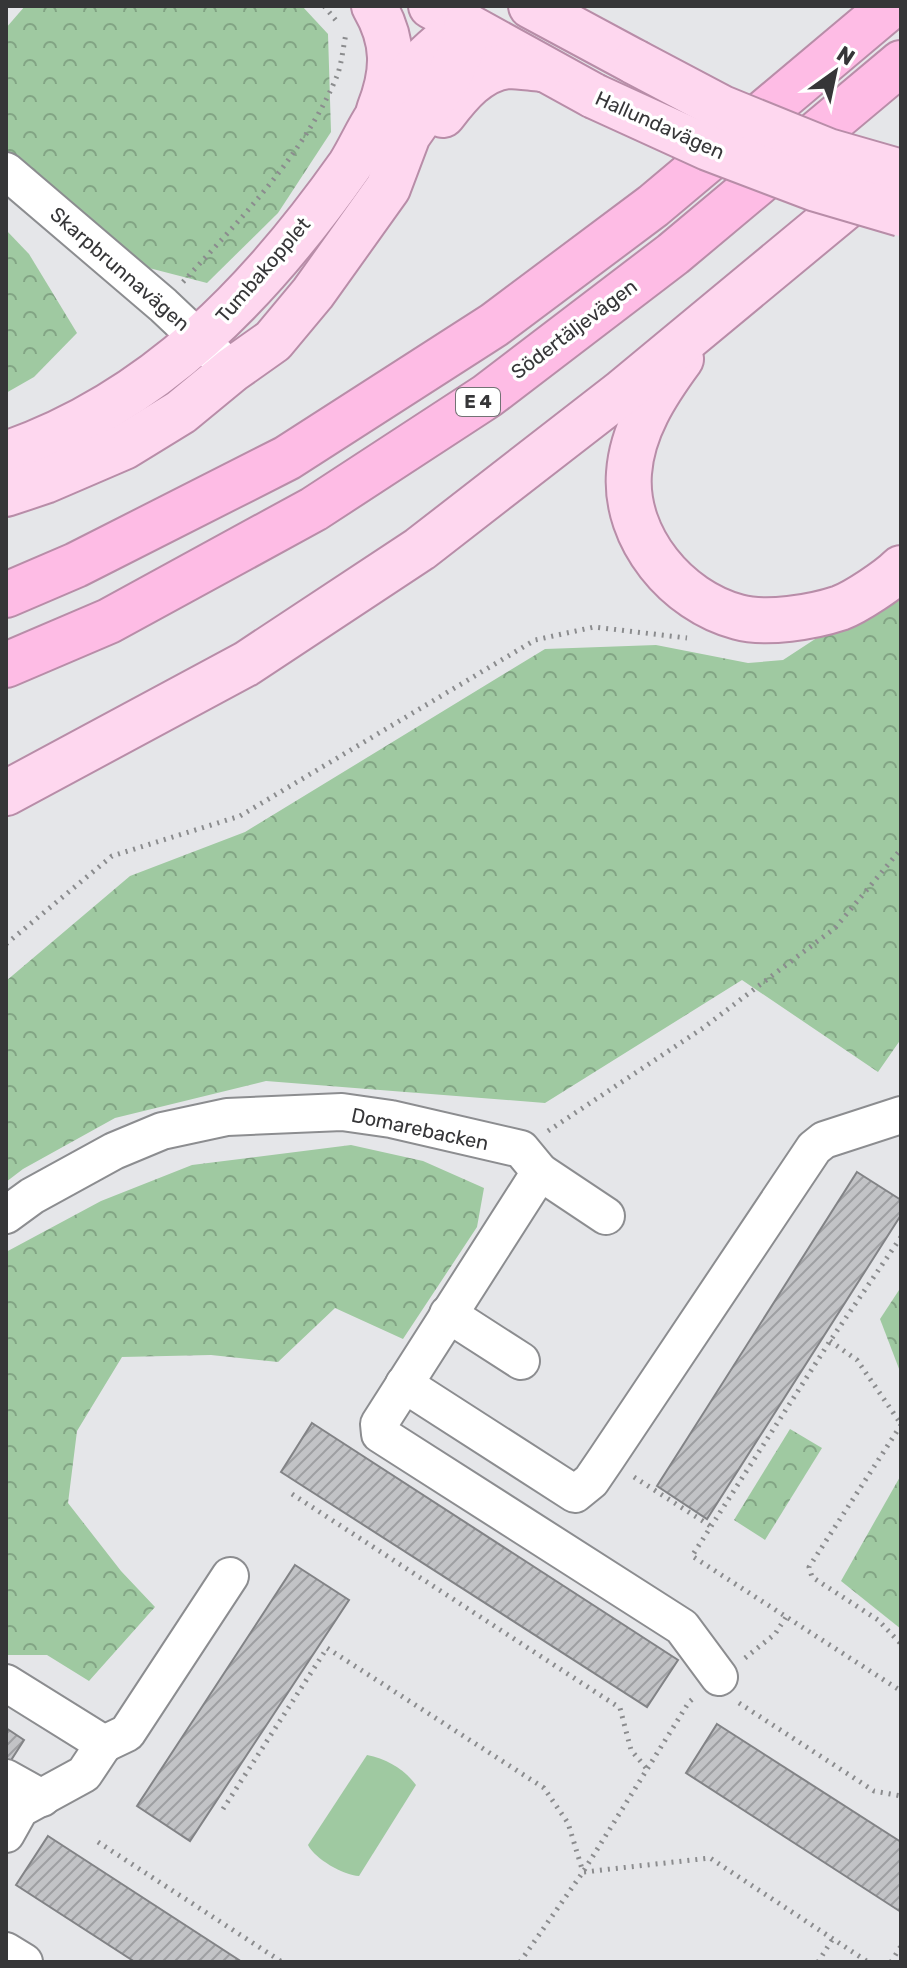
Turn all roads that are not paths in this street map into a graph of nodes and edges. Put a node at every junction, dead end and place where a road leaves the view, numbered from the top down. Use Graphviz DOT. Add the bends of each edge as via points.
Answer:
graph roads {
  1 [pos="374,6"];
  2 [pos="531,6"];
  3 [pos="891,6"];
  4 [pos="461,13"];
  5 [pos="901,63"];
  6 [pos="541,69"];
  7 [pos="377,117"];
  8 [pos="901,161"];
  9 [pos="6,171"];
  10 [pos="901,172"];
  11 [pos="388,188"];
  12 [pos="901,214"];
  13 [pos="711,318"];
  14 [pos="201,339"];
  15 [pos="232,370"];
  16 [pos="6,454"];
  17 [pos="6,494"];
  18 [pos="901,568"];
  19 [pos="6,595"];
  20 [pos="6,665"];
  21 [pos="6,793"];
  22 [pos="901,1115"];
  23 [pos="530,1161"];
  24 [pos="6,1215"];
  25 [pos="606,1216"];
  26 [pos="448,1314"];
  27 [pos="521,1361"];
  28 [pos="404,1384"];
  29 [pos="230,1576"];
  30 [pos="719,1677"];
  31 [pos="6,1683"];
  32 [pos="104,1744"];
  33 [pos="6,1778"];
  34 [pos="42,1798"];
  35 [pos="6,1834"];
  36 [pos="6,1951"];
  37 [pos="24,1962"];
  1 -- 7 [label="main road" via="393,58"];
  2 -- 10 [label="main road, Hallundavägen, bridge" via="722,108 828,151"];
  3 -- 19 [label="highway" via="653,206 494,325 287,458"];
  4 -- 6 [label="main road, Hallundavägen"];
  4 -- 7 [label="main road, Tumbakopplet"];
  4 -- 11 [label="main road" via="464,45 408,135"];
  5 -- 20 [label="highway, Södertäljevägen / E 4" via="673,254 487,396 314,509 109,621"];
  6 -- 11 [label="main road" via="506,66 480,76 457,97"];
  6 -- 12 [label="main road, Hallundavägen, bridge" via="721,153"];
  7 -- 14 [label="main road, Tumbakopplet" via="350,164 293,239 246,296"];
  8 -- 13 [label="main road"];
  9 -- 14 [label="street, Skarpbrunnavägen"];
  11 -- 15 [label="main road" via="273,341"];
  13 -- 18 [label="main road" via="658,390 637,432 629,474 635,520 647,550 704,602 740,618 789,619 843,607"];
  13 -- 21 [label="main road" via="420,549 246,664"];
  14 -- 15 [label="street, Skarpbrunnavägen"];
  14 -- 16 [label="main road, Tumbakopplet" via="90,418"];
  15 -- 17 [label="main road" via="181,412 124,447"];
  22 -- 28 [label="street" via="814,1148 591,1481 575,1494"];
  23 -- 24 [label="street, Domarebacken" via="391,1119 342,1112 227,1117 162,1131 114,1151"];
  23 -- 25 [label="street"];
  23 -- 26 [label="street"];
  26 -- 27 [label="street"];
  26 -- 28 [label="street"];
  28 -- 30 [label="street" via="379,1424 380,1434 682,1627"];
  29 -- 32 [label="street" via="127,1733"];
  31 -- 32 [label="street"];
  32 -- 34 [label="street" via="84,1774"];
  33 -- 34 [label="street"];
  34 -- 35 [label="street" via="20,1809"];
  36 -- 37 [label="street"];
}
